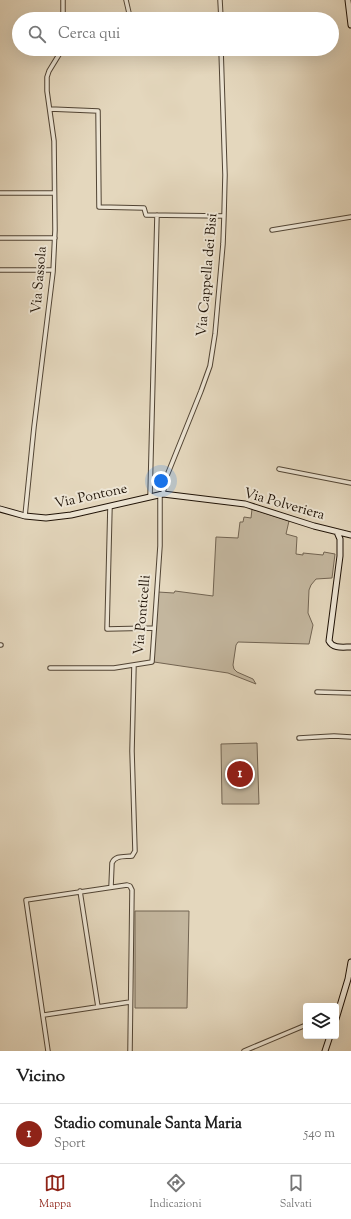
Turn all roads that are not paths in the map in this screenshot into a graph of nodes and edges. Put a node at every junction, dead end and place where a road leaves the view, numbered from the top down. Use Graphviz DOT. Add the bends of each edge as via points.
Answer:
graph roads {
  1 [pos="63,0"];
  2 [pos="126,0"];
  3 [pos="220,0"];
  4 [pos="348,0"];
  5 [pos="63,12"];
  6 [pos="129,12"];
  7 [pos="221,12"];
  8 [pos="351,25"];
  9 [pos="58,56"];
  10 [pos="221,56"];
  11 [pos="50,109"];
  12 [pos="0,193"];
  13 [pos="54,193"];
  14 [pos="157,215"];
  15 [pos="224,216"];
  16 [pos="351,217"];
  17 [pos="272,230"];
  18 [pos="0,238"];
  19 [pos="54,238"];
  20 [pos="0,270"];
  21 [pos="53,270"];
  22 [pos="279,469"];
  23 [pos="351,484"];
  24 [pos="161,494"];
  25 [pos="150,496"];
  26 [pos="110,506"];
  27 [pos="0,509"];
  28 [pos="25,516"];
  29 [pos="337,532"];
  30 [pos="348,535"];
  31 [pos="340,539"];
  32 [pos="154,628"];
  33 [pos="351,648"];
  34 [pos="134,665"];
  35 [pos="50,668"];
  36 [pos="317,692"];
  37 [pos="351,693"];
  38 [pos="351,737"];
  39 [pos="299,738"];
  40 [pos="111,887"];
  41 [pos="80,891"];
  42 [pos="351,962"];
  43 [pos="130,1002"];
  44 [pos="98,1007"];
  45 [pos="339,1009"];
  46 [pos="44,1015"];
  47 [pos="303,1026"];
  48 [pos="329,1039"];
  49 [pos="48,1051"];
  50 [pos="130,1051"];
  51 [pos="244,1051"];
  52 [pos="325,1051"];
  1 -- 5 [label="street"];
  2 -- 6 [label="street"];
  3 -- 7 [label="street"];
  4 -- 8 [label="street"];
  9 -- 11 [label="street, Via Sassola" via="47,77"];
  10 -- 15 [label="street, Via Cappella dei Bisi"];
  11 -- 13 [label="street, Via Sassola" via="54,141"];
  11 -- 14 [label="street" via="98,111 99,207 144,208 146,215"];
  12 -- 13 [label="street"];
  13 -- 19 [label="street, Via Sassola"];
  14 -- 15 [label="street"];
  14 -- 25 [label="street"];
  15 -- 24 [label="street, Via Cappella dei Bisi" via="210,366"];
  16 -- 17 [label="street"];
  18 -- 19 [label="street"];
  19 -- 21 [label="street, Via Sassola"];
  20 -- 21 [label="street"];
  21 -- 28 [label="street, Via Sassola"];
  22 -- 23 [label="street"];
  24 -- 25 [label="street, Via Pontone"];
  24 -- 29 [label="street, Via Polveriera" via="245,504"];
  24 -- 32 [label="street, Via Ponticelli"];
  25 -- 26 [label="street, Via Pontone"];
  26 -- 28 [label="street, Via Pontone" via="46,518"];
  26 -- 32 [label="street" via="107,629"];
  27 -- 28 [label="street, Via Pontone"];
  29 -- 30 [label="street, Via Polveriera"];
  29 -- 31 [label="street"];
  30 -- 31 [label="street"];
  31 -- 33 [label="street" via="330,642 334,646"];
  32 -- 34 [label="street, Via Ponticelli" via="152,662"];
  34 -- 35 [label="street, Via Ponticelli" via="114,668"];
  34 -- 40 [label="street" via="134,851 132,856 113,859"];
  36 -- 37 [label="street"];
  38 -- 39 [label="street"];
  40 -- 41 [label="street"];
  40 -- 43 [label="street" via="127,885 132,889"];
  41 -- 44 [label="street"];
  41 -- 46 [label="street" via="26,900"];
  42 -- 45 [label="street"];
  43 -- 44 [label="street"];
  43 -- 50 [label="street"];
  44 -- 46 [label="street"];
  46 -- 49 [label="street"];
  47 -- 51 [label="street"];
  48 -- 52 [label="street"];
}
